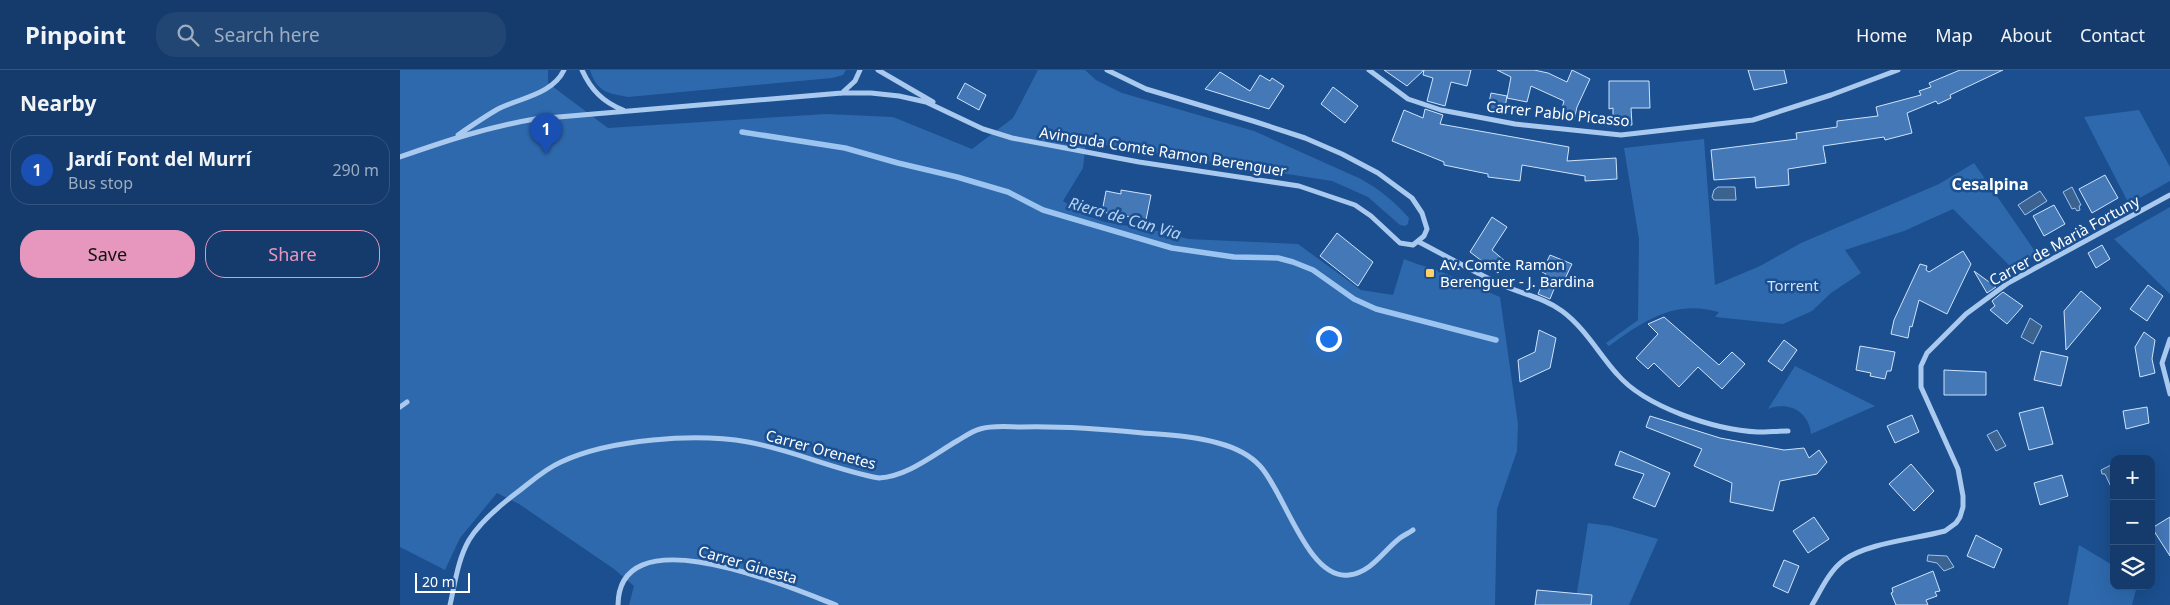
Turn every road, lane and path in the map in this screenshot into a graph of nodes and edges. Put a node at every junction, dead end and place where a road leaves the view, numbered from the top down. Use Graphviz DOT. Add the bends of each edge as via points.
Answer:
graph roads {
  1 [pos="564,70"];
  2 [pos="582,70"];
  3 [pos="860,70"];
  4 [pos="878,70"];
  5 [pos="1107,70"];
  6 [pos="1369,70"];
  7 [pos="1898,70"];
  8 [pos="842,93"];
  9 [pos="623,111"];
  10 [pos="948,112"];
  11 [pos="453,138"];
  12 [pos="400,157"];
  13 [pos="2170,195"];
  14 [pos="1419,242"];
  15 [pos="2170,339"];
  16 [pos="2170,394"];
  17 [pos="407,402"];
  18 [pos="400,408"];
  19 [pos="1788,431"];
  20 [pos="1413,530"];
  21 [pos="450,605"];
  22 [pos="618,605"];
  23 [pos="836,605"];
  24 [pos="1812,605"];
  1 -- 11 [label="street" via="551,86 500,108"];
  2 -- 9 [label="street" via="600,98"];
  3 -- 8 [label="street" via="855,81"];
  4 -- 10 [label="street"];
  5 -- 14 [label="street" via="1146,89 1305,138 1378,173 1412,198 1422,213 1427,229"];
  6 -- 7 [label="street, Carrer Pablo Picasso" via="1408,99 1440,110 1515,124 1621,135 1754,120"];
  8 -- 9 [label="street, Avinguda Comte Ramon Berenguer"];
  8 -- 10 [label="street, Avinguda Comte Ramon Berenguer" via="898,96 926,102"];
  9 -- 11 [label="street, Avinguda Comte Ramon Berenguer" via="535,119"];
  10 -- 14 [label="street, Avinguda Comte Ramon Berenguer" via="983,129 1012,138 1139,162 1300,186 1355,205 1400,243 1414,245"];
  11 -- 12 [label="street"];
  13 -- 24 [label="street, Carrer de Marià Fortuny" via="2008,283 1966,314 1927,353 1920,366 1921,387 1958,469 1964,496 1960,517 1945,531 1858,552 1842,561"];
  14 -- 19 [label="street" via="1563,312 1575,322 1617,375 1630,388 1650,400 1670,410 1725,426 1757,432"];
  15 -- 16 [label="street" via="2162,363"];
  17 -- 18 [label="street"];
  20 -- 21 [label="street, Carrer Orenetes" via="1400,537 1364,570 1348,576 1334,573 1315,559 1276,487 1254,460 1230,446 1175,435 1058,426 980,429 905,472 879,478 746,442 670,440 585,453 538,475 498,508 470,539 457,573"];
  22 -- 23 [label="street, Carrer Ginesta" via="620,589 628,574 648,563 675,559 699,561 755,576"];
}
